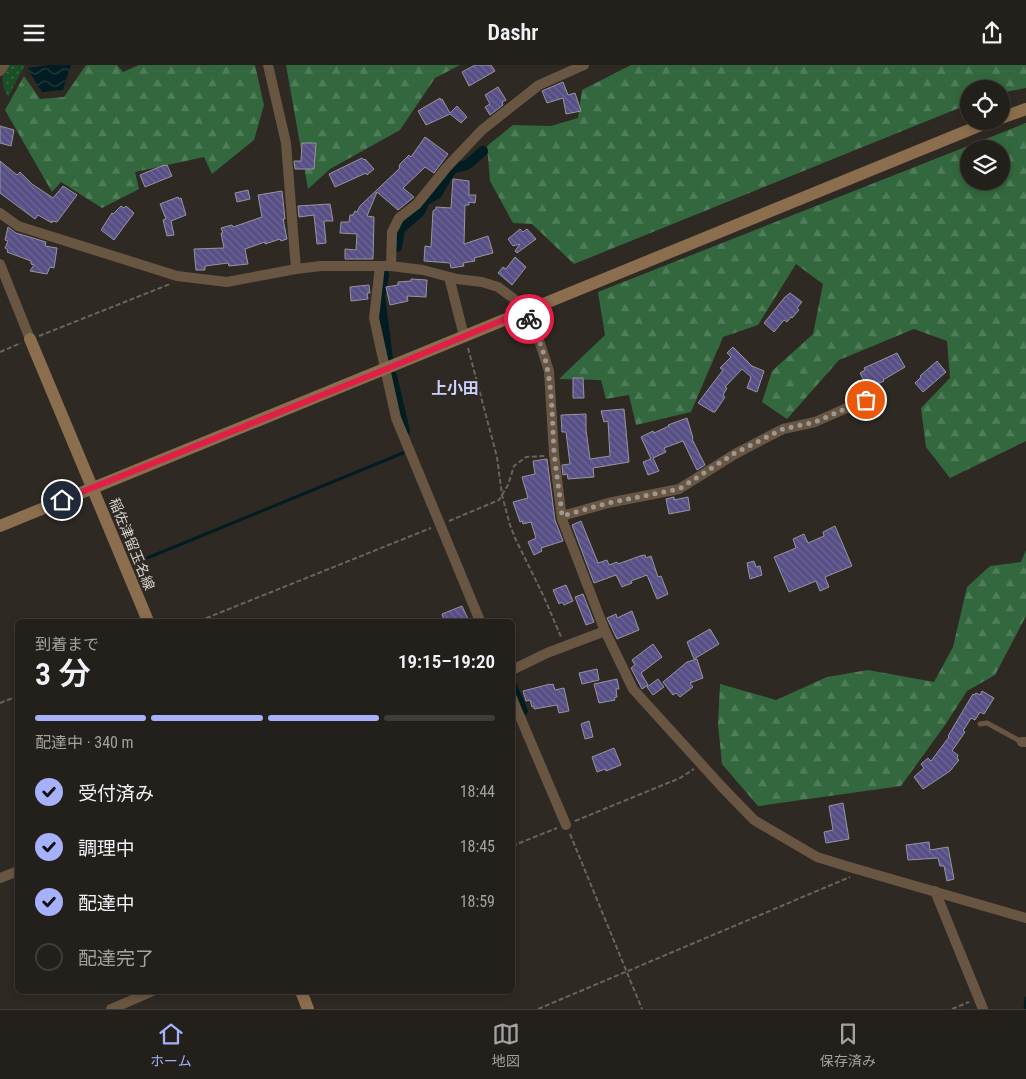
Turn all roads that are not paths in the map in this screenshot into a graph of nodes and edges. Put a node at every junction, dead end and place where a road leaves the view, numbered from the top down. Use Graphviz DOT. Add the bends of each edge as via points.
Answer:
graph roads {
  1 [pos="4,65"];
  2 [pos="268,65"];
  3 [pos="584,65"];
  4 [pos="0,71"];
  5 [pos="1026,109"];
  6 [pos="1010,115"];
  7 [pos="969,130"];
  8 [pos="0,213"];
  9 [pos="0,264"];
  10 [pos="391,266"];
  11 [pos="380,267"];
  12 [pos="296,269"];
  13 [pos="449,277"];
  14 [pos="524,311"];
  15 [pos="464,336"];
  16 [pos="30,339"];
  17 [pos="384,370"];
  18 [pos="866,400"];
  19 [pos="93,487"];
  20 [pos="562,516"];
  21 [pos="0,526"];
  22 [pos="147,619"];
  23 [pos="479,619"];
  24 [pos="605,631"];
  25 [pos="515,669"];
  26 [pos="515,705"];
  27 [pos="980,724"];
  28 [pos="1024,742"];
  29 [pos="566,825"];
  30 [pos="15,872"];
  31 [pos="0,879"];
  32 [pos="935,891"];
  33 [pos="1026,918"];
  34 [pos="146,994"];
  35 [pos="302,994"];
  36 [pos="111,1009"];
  37 [pos="308,1009"];
  38 [pos="983,1009"];
  1 -- 4 [label="street"];
  2 -- 12 [label="street" via="286,143"];
  3 -- 10 [label="street" via="539,85 476,136 417,204 399,218 392,232"];
  5 -- 6 [label="street"];
  7 -- 14 [label="street"];
  8 -- 12 [label="street" via="18,226 177,276 227,282"];
  9 -- 16 [label="street"];
  10 -- 11 [label="street"];
  10 -- 13 [label="street"];
  11 -- 12 [label="street"];
  11 -- 17 [label="street" via="374,318"];
  13 -- 14 [label="street" via="498,287"];
  13 -- 15 [label="street"];
  14 -- 15 [label="street"];
  14 -- 20 [label="street" via="537,334 549,371"];
  15 -- 17 [label="street"];
  16 -- 19 [label="street"];
  17 -- 19 [label="street"];
  17 -- 23 [label="street" via="396,418"];
  18 -- 20 [label="street" via="815,422 783,429 735,453 679,489"];
  19 -- 21 [label="street, 稲佐津留玉名線"];
  19 -- 22 [label="street, 稲佐津留玉名線"];
  20 -- 24 [label="street"];
  24 -- 25 [label="street"];
  24 -- 32 [label="street" via="633,689 754,820 817,857"];
  26 -- 29 [label="street"];
  27 -- 28 [label="lane" via="987,723"];
  30 -- 31 [label="street"];
  32 -- 33 [label="street"];
  32 -- 38 [label="street"];
  34 -- 36 [label="street"];
  35 -- 37 [label="street"];
}
